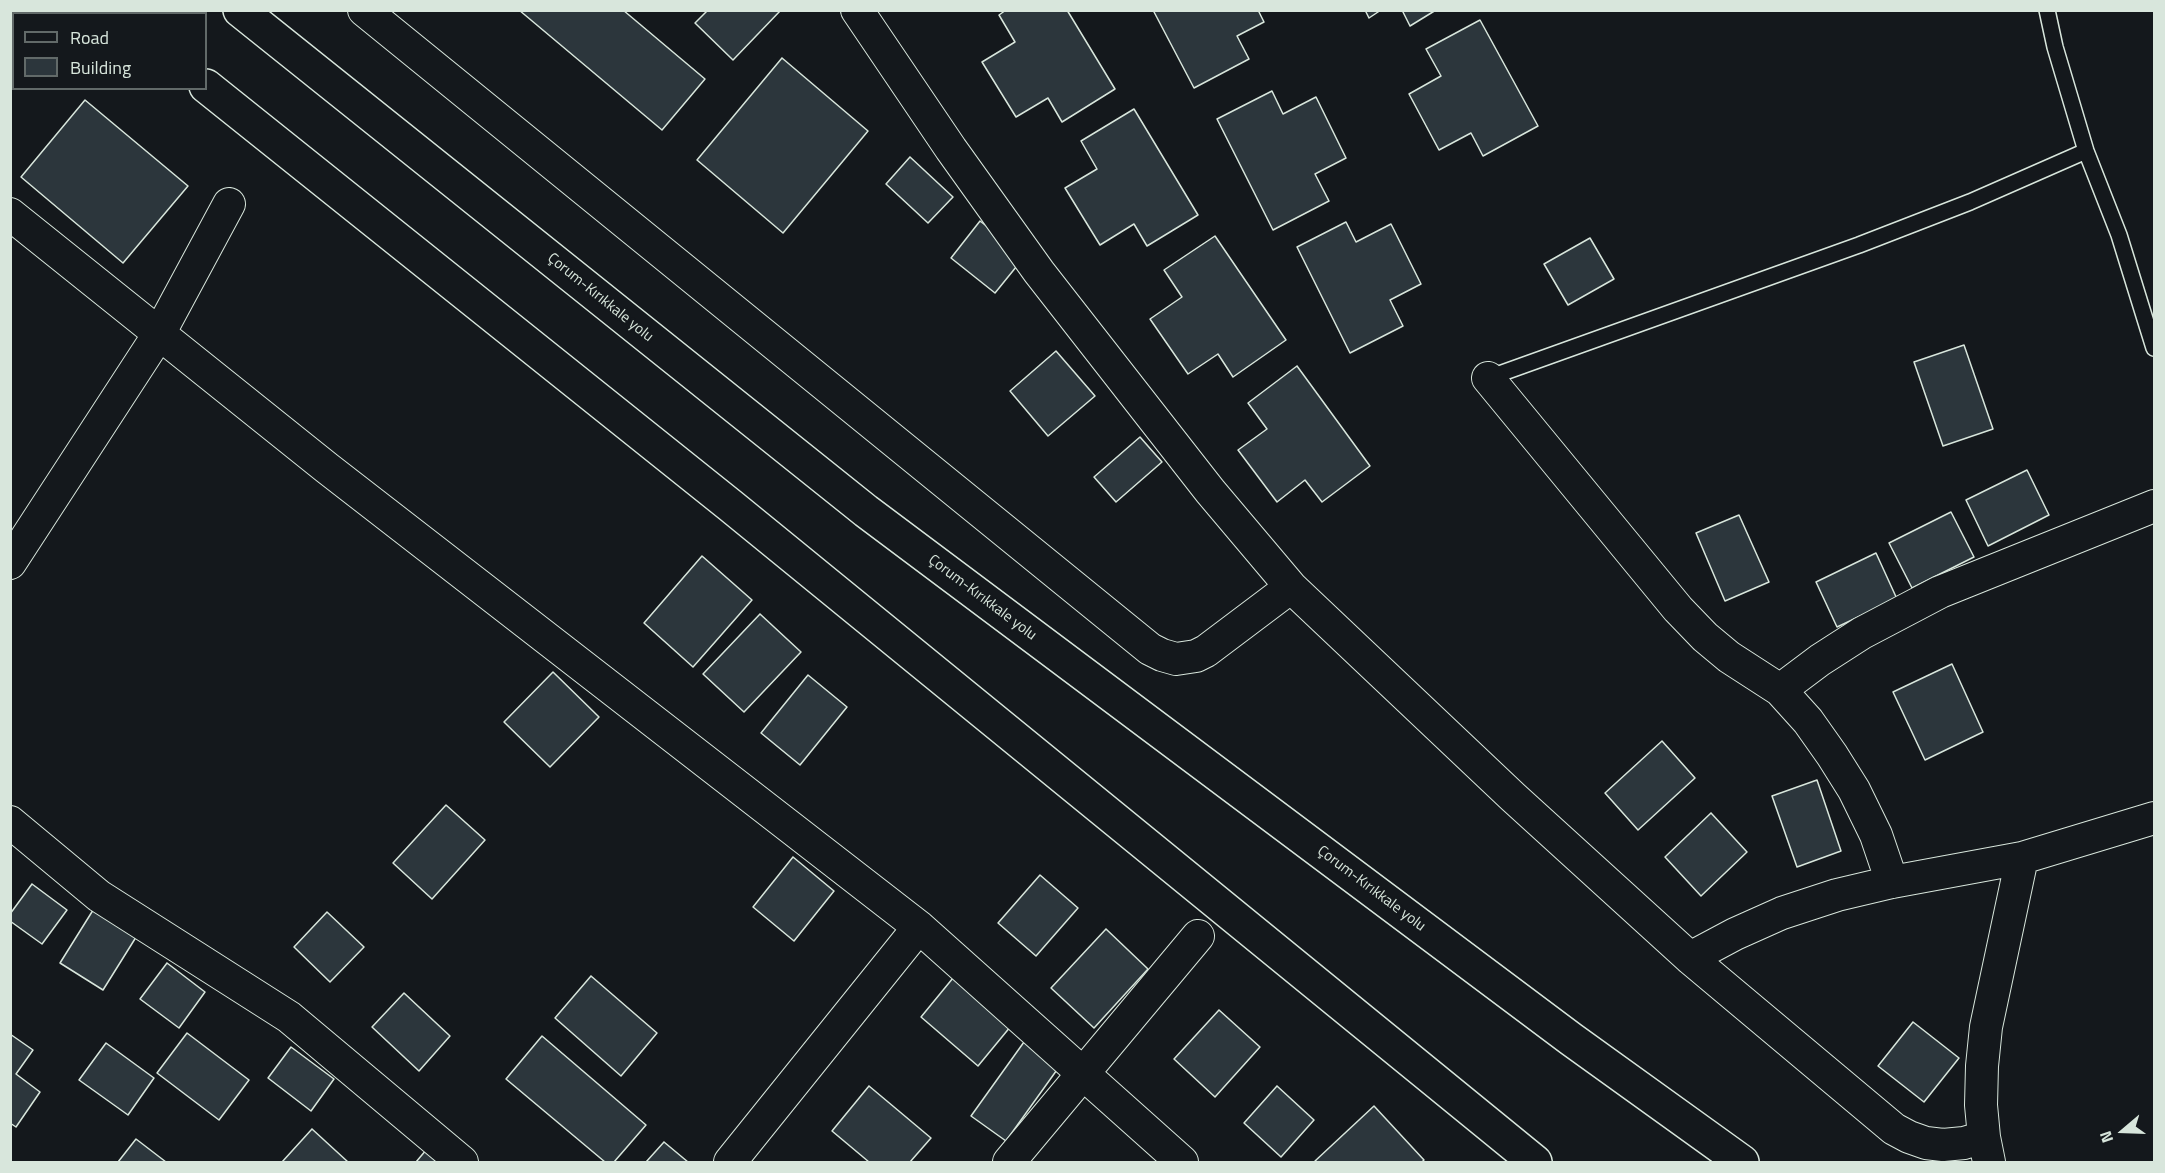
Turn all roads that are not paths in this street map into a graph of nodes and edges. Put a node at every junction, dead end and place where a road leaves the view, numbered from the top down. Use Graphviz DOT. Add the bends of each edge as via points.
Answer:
graph roads {
  1 [pos="240,10"];
  2 [pos="364,10"];
  3 [pos="2047,10"];
  4 [pos="870,15"];
  5 [pos="207,87"];
  6 [pos="2086,151"];
  7 [pos="229,204"];
  8 [pos="10,214"];
  9 [pos="159,334"];
  10 [pos="2154,348"];
  11 [pos="1488,378"];
  12 [pos="2154,506"];
  13 [pos="10,562"];
  14 [pos="1291,587"];
  15 [pos="1780,690"];
  16 [pos="2154,818"];
  17 [pos="10,822"];
  18 [pos="2022,858"];
  19 [pos="1892,882"];
  20 [pos="919,927"];
  21 [pos="1198,936"];
  22 [pos="1690,958"];
  23 [pos="1084,1073"];
  24 [pos="1986,1150"];
  25 [pos="462,1162"];
  26 [pos="730,1162"];
  27 [pos="1009,1162"];
  28 [pos="1182,1162"];
  29 [pos="1535,1162"];
  30 [pos="1742,1162"];
  1 -- 30 [label="highway, Çorum-Kırıkkale yolu" via="866,511 1571,1039"];
  2 -- 14 [label="street" via="1162,656 1176,659 1206,651"];
  3 -- 6 [label="lane"];
  4 -- 14 [label="street" via="951,149 1039,272 1167,437"];
  5 -- 29 [label="highway" via="722,499"];
  6 -- 10 [label="lane" via="2119,235"];
  6 -- 11 [label="lane" via="1859,245"];
  7 -- 9 [label="street"];
  8 -- 9 [label="street"];
  9 -- 13 [label="street"];
  9 -- 20 [label="street"];
  11 -- 15 [label="street" via="1678,609 1729,657"];
  12 -- 15 [label="street" via="1940,592 1862,633"];
  14 -- 22 [label="street"];
  15 -- 19 [label="street" via="1814,730 1854,790 1876,835"];
  16 -- 18 [label="street"];
  17 -- 25 [label="street" via="99,896 289,1017"];
  18 -- 19 [label="street"];
  18 -- 24 [label="street" via="1986,1027 1981,1105"];
  19 -- 22 [label="street" via="1782,914"];
  20 -- 23 [label="street"];
  20 -- 26 [label="street"];
  21 -- 23 [label="street"];
  22 -- 24 [label="street" via="1894,1129 1926,1143 1964,1143"];
  23 -- 27 [label="street"];
  23 -- 28 [label="street"];
}
